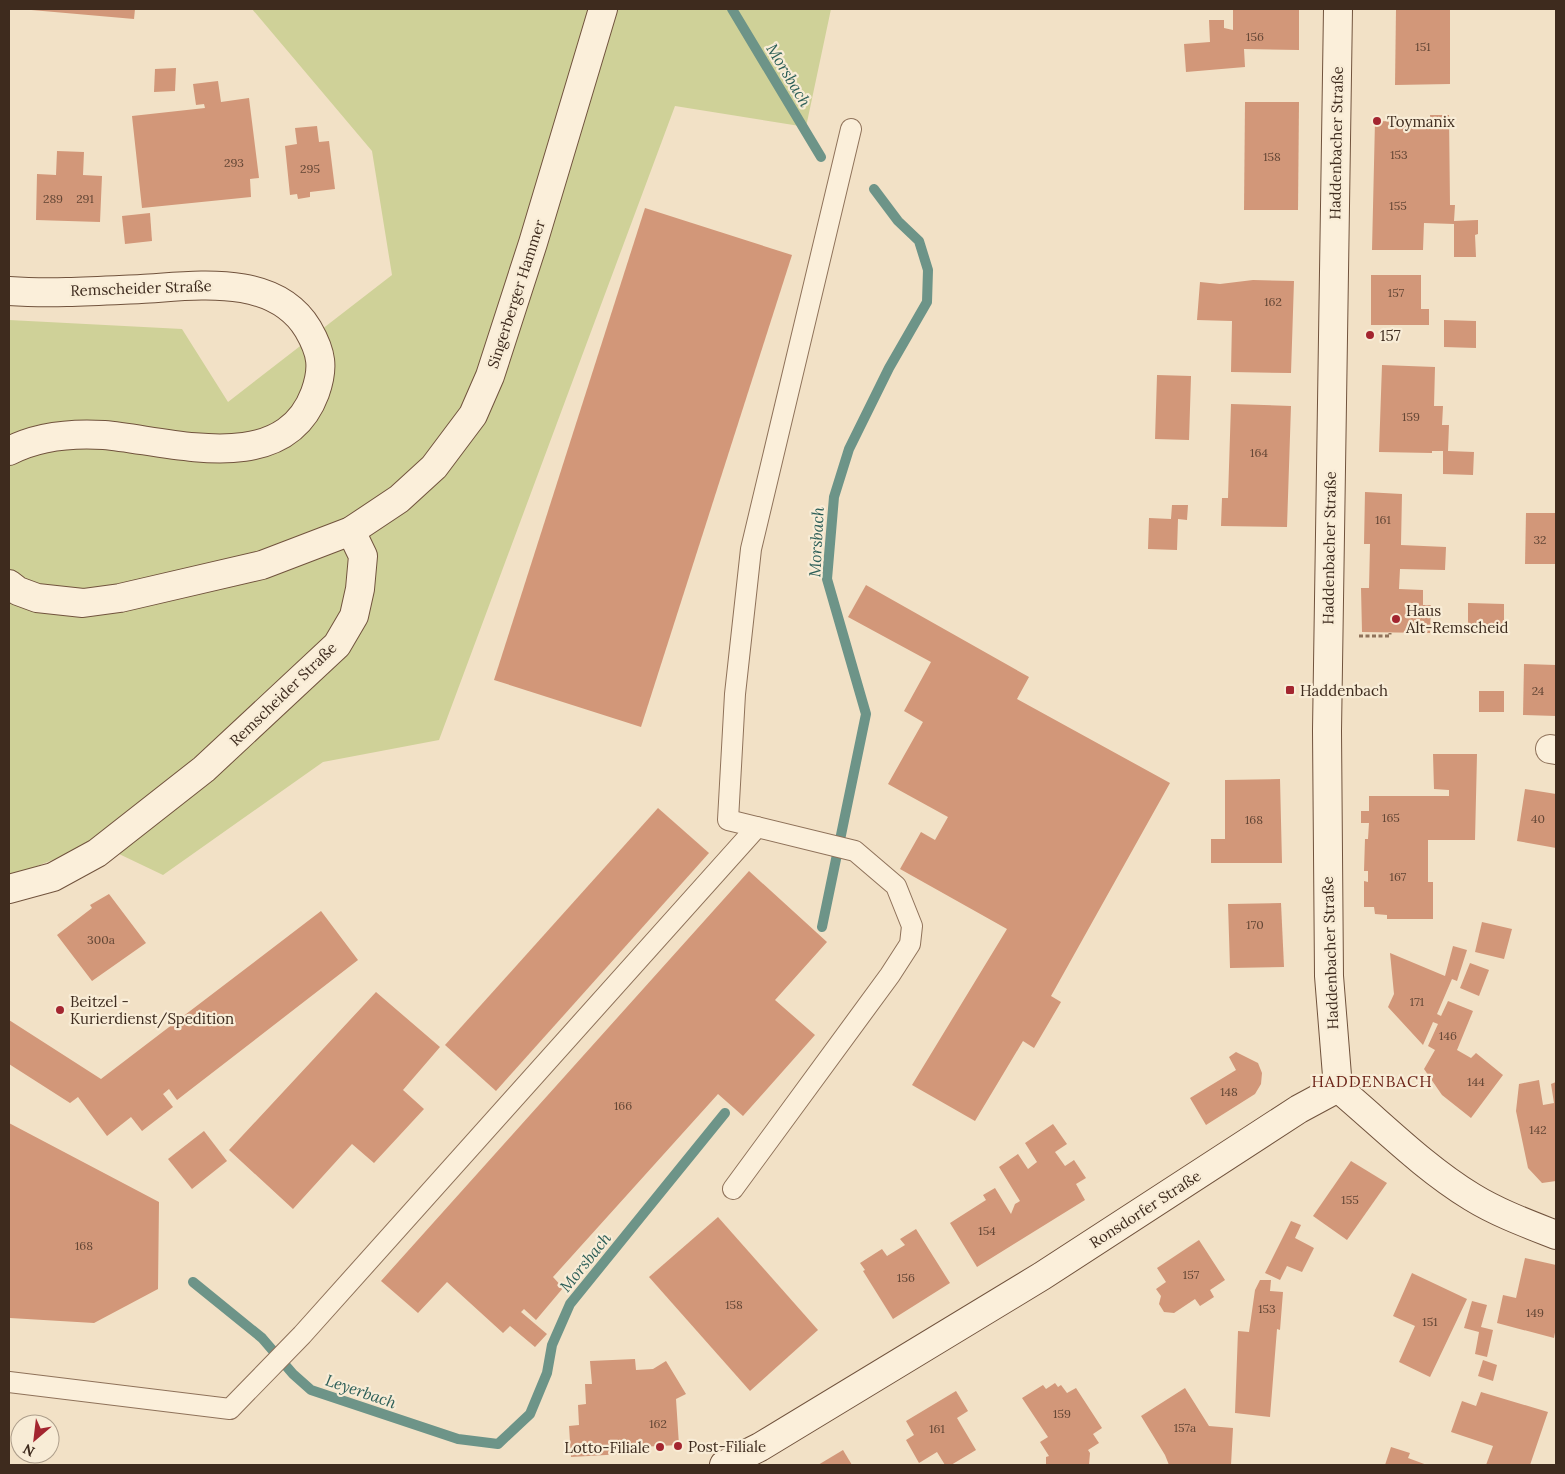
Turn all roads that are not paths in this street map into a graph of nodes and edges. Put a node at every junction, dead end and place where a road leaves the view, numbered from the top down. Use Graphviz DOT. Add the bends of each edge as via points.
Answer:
graph roads {
  1 [pos="603,9"];
  2 [pos="1338,9"];
  3 [pos="852,129"];
  4 [pos="9,291"];
  5 [pos="9,451"];
  6 [pos="351,531"];
  7 [pos="9,584"];
  8 [pos="757,827"];
  9 [pos="9,889"];
  10 [pos="1338,1088"];
  11 [pos="733,1189"];
  12 [pos="1556,1235"];
  13 [pos="9,1382"];
  14 [pos="724,1465"];
  1 -- 6 [label="main road, Singerberger Hammer" via="533,243 490,376 472,415 434,467 399,499"];
  2 -- 10 [label="main road, Haddenbacher Straße" via="1327,732 1328,976"];
  3 -- 8 [label="lane" via="751,549 735,694 728,820"];
  4 -- 5 [label="main road, Remscheider Straße" via="141,289 188,284 255,292 296,312 317,345 321,360 321,376 312,399 295,424 260,445 211,449 103,435 52,437 27,442"];
  6 -- 7 [label="main road" via="262,566 120,598 83,603 37,598"];
  6 -- 9 [label="main road, Remscheider Straße" via="363,556 360,589 354,616 337,645 204,769 97,853 53,877"];
  8 -- 11 [label="lane" via="855,851 896,886 912,926 910,944 890,975"];
  8 -- 13 [label="lane" via="302,1335 230,1409"];
  10 -- 12 [label="main road" via="1429,1166 1473,1197"];
  10 -- 14 [label="main road, Ronsdorfer Straße" via="1299,1109 1042,1276 760,1447"];
}
